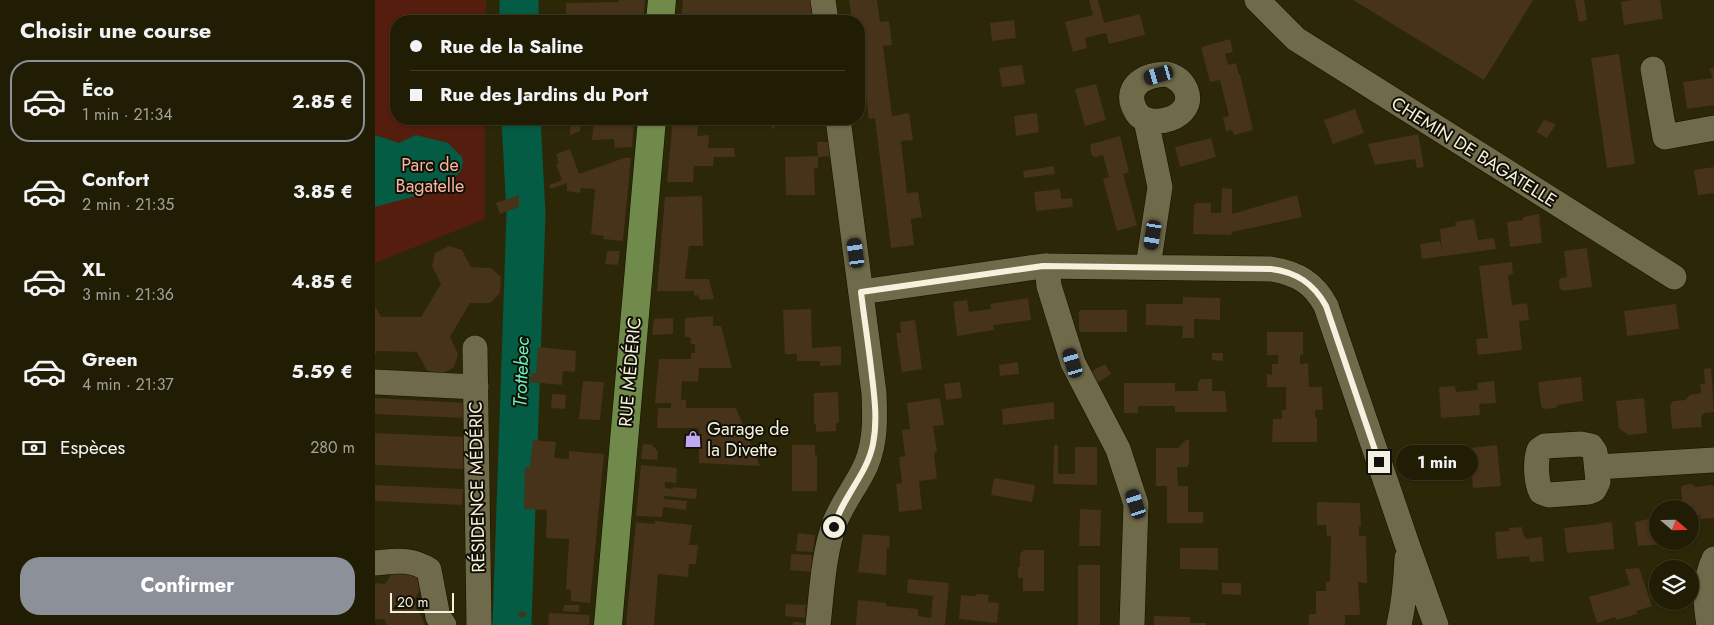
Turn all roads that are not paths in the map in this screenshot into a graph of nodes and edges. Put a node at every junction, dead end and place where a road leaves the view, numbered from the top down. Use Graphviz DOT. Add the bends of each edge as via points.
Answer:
graph roads {
  1 [pos="662,0"];
  2 [pos="823,0"];
  3 [pos="1257,0"];
  4 [pos="661,15"];
  5 [pos="825,15"];
  6 [pos="1653,69"];
  7 [pos="1146,120"];
  8 [pos="651,125"];
  9 [pos="840,125"];
  10 [pos="1714,128"];
  11 [pos="1047,266"];
  12 [pos="1148,267"];
  13 [pos="1674,277"];
  14 [pos="861,292"];
  15 [pos="475,348"];
  16 [pos="375,382"];
  17 [pos="476,387"];
  18 [pos="1714,460"];
  19 [pos="1597,467"];
  20 [pos="1407,544"];
  21 [pos="1714,559"];
  22 [pos="375,563"];
  23 [pos="444,625"];
  24 [pos="479,625"];
  25 [pos="609,625"];
  26 [pos="818,625"];
  27 [pos="1132,625"];
  28 [pos="1399,625"];
  29 [pos="1436,625"];
  30 [pos="1709,625"];
  1 -- 4 [label="main road"];
  2 -- 5 [label="street"];
  3 -- 13 [label="street, CHEMIN DE BAGATELLE" via="1296,39"];
  6 -- 10 [label="street" via="1665,137"];
  7 -- 12 [label="street" via="1160,188"];
  8 -- 25 [label="main road, RUE MÉDÉRIC"];
  9 -- 14 [label="street"];
  11 -- 12 [label="street"];
  11 -- 14 [label="street"];
  11 -- 27 [label="street" via="1049,286 1073,363 1118,449 1136,504"];
  12 -- 20 [label="street" via="1271,269 1297,275 1315,289 1326,306"];
  14 -- 26 [label="street" via="874,392 873,444 835,523 825,566"];
  15 -- 17 [label="street, RÉSIDENCE MÉDÉRIC"];
  16 -- 17 [label="street"];
  17 -- 24 [label="street, RÉSIDENCE MÉDÉRIC"];
  18 -- 19 [label="street"];
  20 -- 28 [label="street" via="1406,581"];
  20 -- 29 [label="street"];
  21 -- 30 [label="street" via="1706,589"];
  22 -- 23 [label="street" via="404,560 429,570 438,617"];
}
